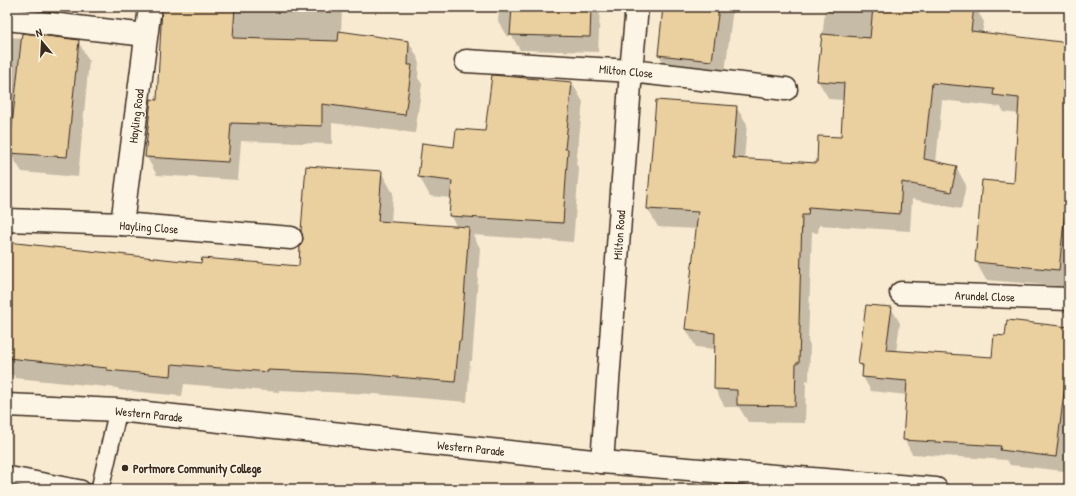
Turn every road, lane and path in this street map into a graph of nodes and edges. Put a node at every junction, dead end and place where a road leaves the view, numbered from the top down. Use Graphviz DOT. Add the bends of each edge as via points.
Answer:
graph roads {
  1 [pos="150,7"];
  2 [pos="637,7"];
  3 [pos="7,19"];
  4 [pos="146,35"];
  5 [pos="466,61"];
  6 [pos="631,71"];
  7 [pos="786,89"];
  8 [pos="7,220"];
  9 [pos="122,224"];
  10 [pos="291,238"];
  11 [pos="901,293"];
  12 [pos="1069,299"];
  13 [pos="7,405"];
  14 [pos="118,410"];
  15 [pos="602,462"];
  16 [pos="7,475"];
  17 [pos="81,489"];
  18 [pos="100,489"];
  19 [pos="936,489"];
  1 -- 4 [label="street, Hayling Road"];
  2 -- 6 [label="street, Milton Road"];
  3 -- 4 [label="street"];
  4 -- 9 [label="street, Hayling Road"];
  5 -- 6 [label="street, Milton Close"];
  6 -- 7 [label="street, Milton Close"];
  6 -- 15 [label="street, Milton Road"];
  8 -- 9 [label="street, Hayling Close"];
  9 -- 10 [label="street, Hayling Close"];
  11 -- 12 [label="street, Arundel Close"];
  13 -- 14 [label="street, Western Parade"];
  14 -- 15 [label="street, Western Parade"];
  14 -- 18 [label="lane"];
  15 -- 19 [label="street, Western Parade"];
  16 -- 17 [label="lane"];
}
